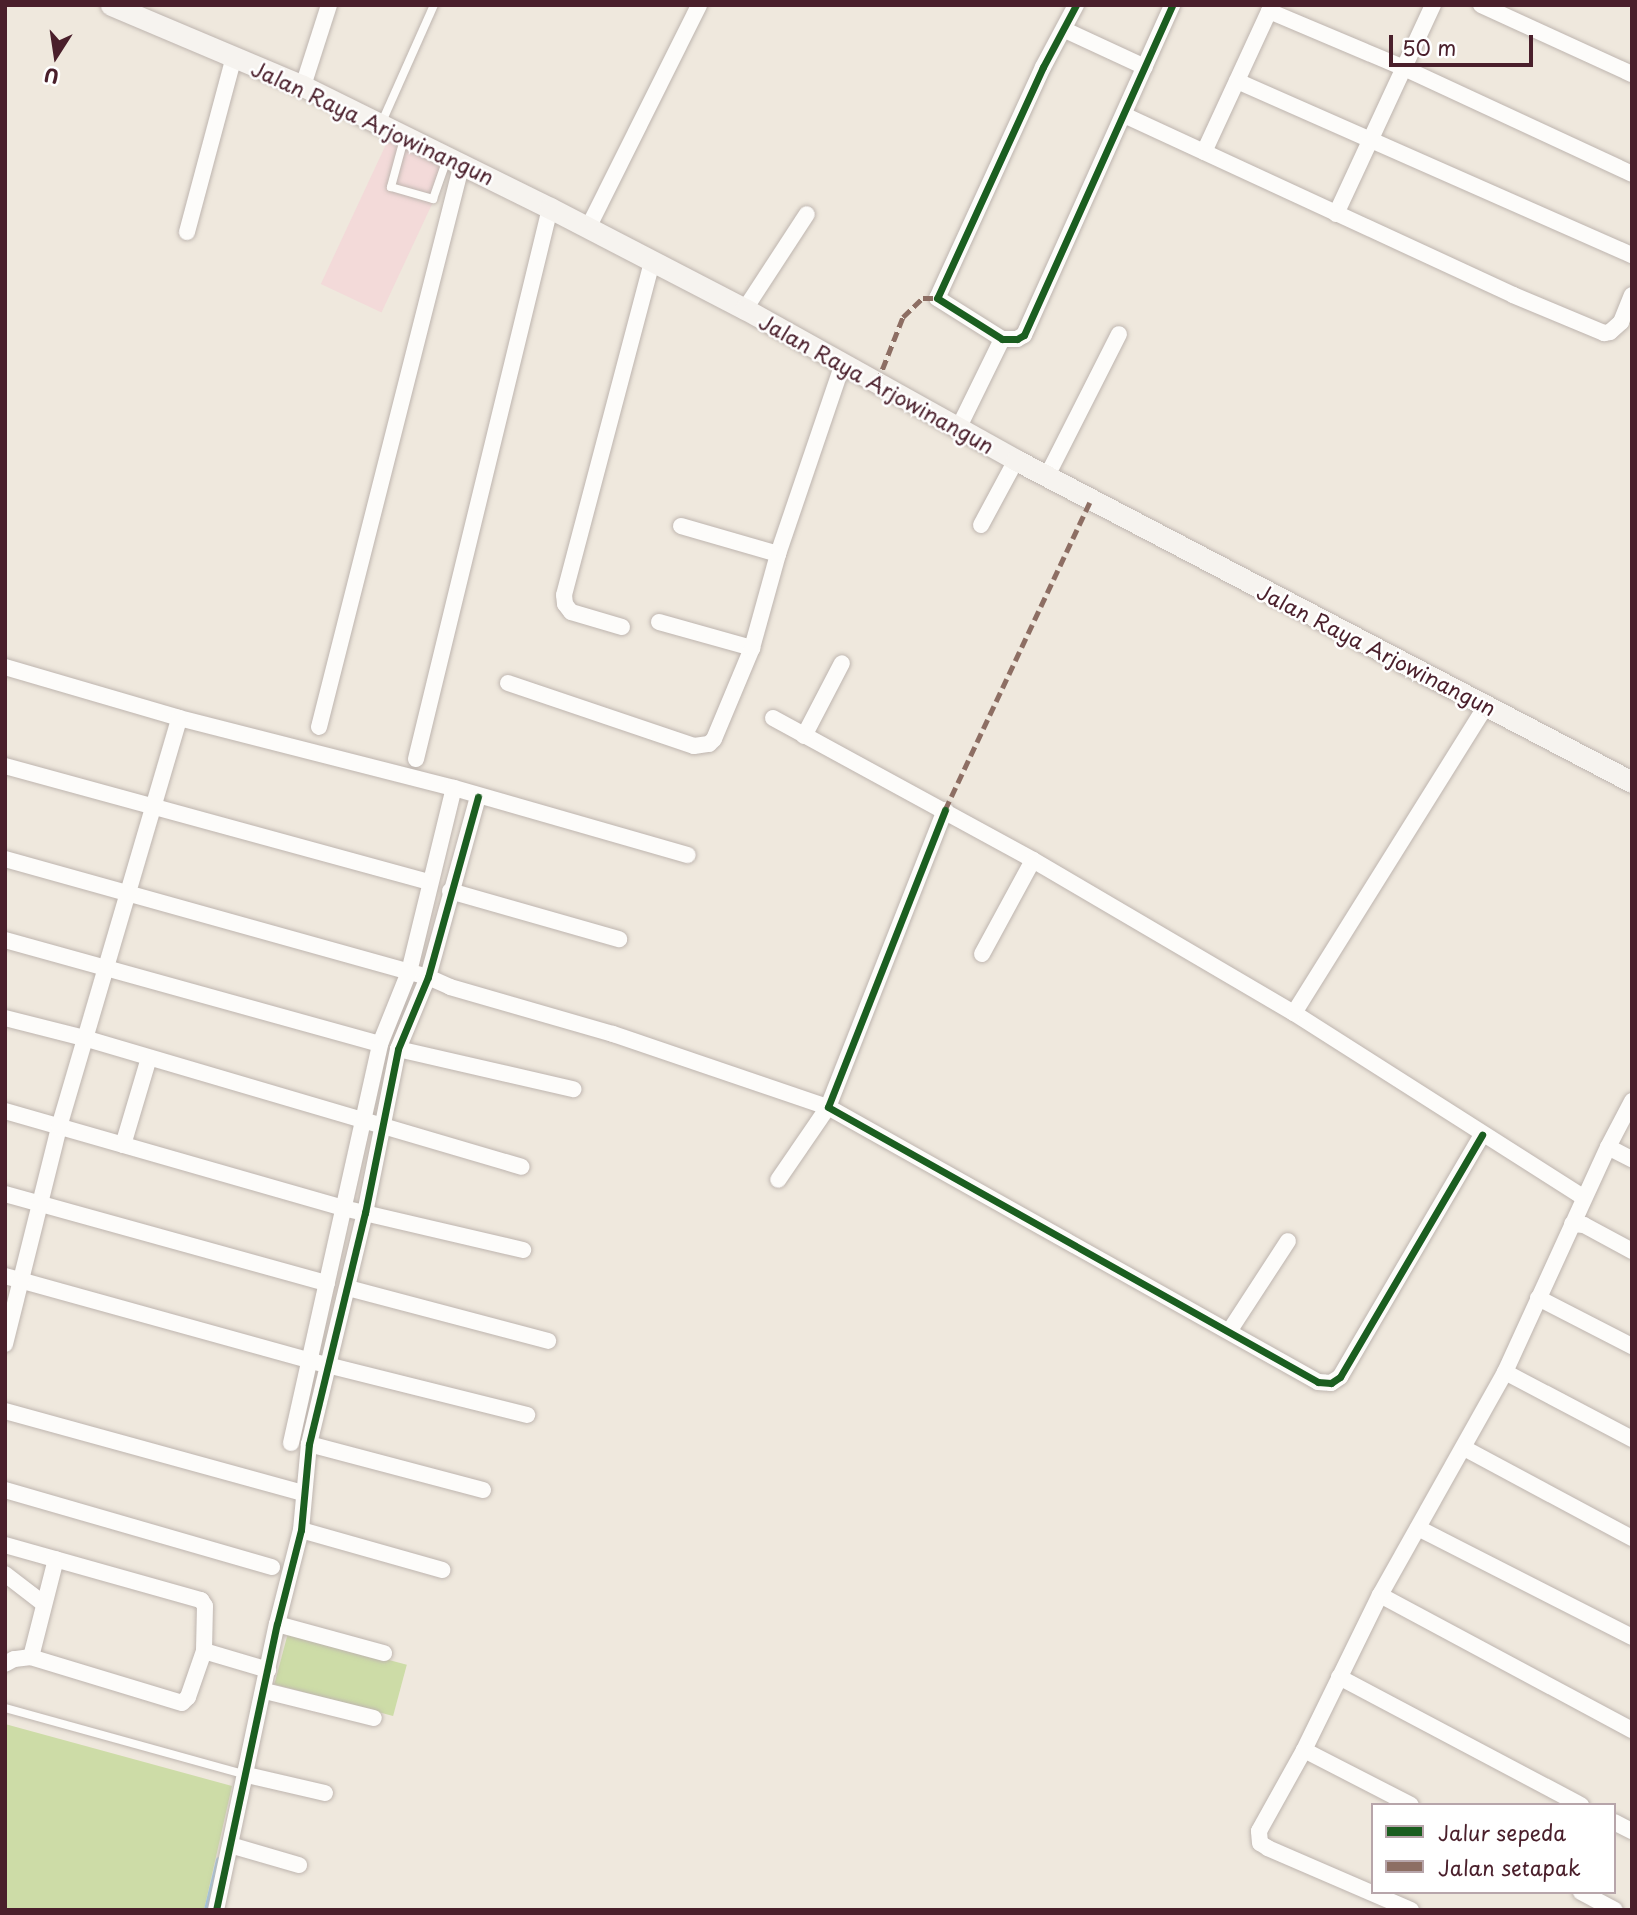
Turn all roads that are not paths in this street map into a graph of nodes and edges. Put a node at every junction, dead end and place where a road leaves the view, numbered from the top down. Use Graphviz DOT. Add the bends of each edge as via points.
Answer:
graph roads {
  1 [pos="329,5"];
  2 [pos="434,5"];
  3 [pos="699,5"];
  4 [pos="1076,5"];
  5 [pos="1172,5"];
  6 [pos="1433,5"];
  7 [pos="1481,5"];
  8 [pos="120,7"];
  9 [pos="1270,8"];
  10 [pos="1065,30"];
  11 [pos="234,57"];
  12 [pos="1145,67"];
  13 [pos="1404,68"];
  14 [pos="1632,74"];
  15 [pos="1237,81"];
  16 [pos="303,86"];
  17 [pos="1124,115"];
  18 [pos="381,124"];
  19 [pos="405,136"];
  20 [pos="1372,139"];
  21 [pos="1204,152"];
  22 [pos="455,160"];
  23 [pos="1632,174"];
  24 [pos="550,208"];
  25 [pos="807,214"];
  26 [pos="1336,214"];
  27 [pos="588,228"];
  28 [pos="187,232"];
  29 [pos="1632,255"];
  30 [pos="652,261"];
  31 [pos="1632,295"];
  32 [pos="745,309"];
  33 [pos="1119,334"];
  34 [pos="1002,339"];
  35 [pos="843,363"];
  36 [pos="958,429"];
  37 [pos="1016,460"];
  38 [pos="1047,476"];
  39 [pos="981,525"];
  40 [pos="681,526"];
  41 [pos="778,554"];
  42 [pos="659,622"];
  43 [pos="622,628"];
  44 [pos="752,648"];
  45 [pos="842,663"];
  46 [pos="5,667"];
  47 [pos="508,683"];
  48 [pos="1486,706"];
  49 [pos="179,718"];
  50 [pos="773,718"];
  51 [pos="319,727"];
  52 [pos="804,736"];
  53 [pos="416,759"];
  54 [pos="5,766"];
  55 [pos="1632,782"];
  56 [pos="454,789"];
  57 [pos="478,797"];
  58 [pos="152,807"];
  59 [pos="945,810"];
  60 [pos="688,855"];
  61 [pos="5,859"];
  62 [pos="1033,860"];
  63 [pos="429,882"];
  64 [pos="450,891"];
  65 [pos="126,892"];
  66 [pos="619,939"];
  67 [pos="5,940"];
  68 [pos="982,954"];
  69 [pos="104,967"];
  70 [pos="409,972"];
  71 [pos="428,977"];
  72 [pos="1294,1013"];
  73 [pos="5,1018"];
  74 [pos="84,1038"];
  75 [pos="380,1044"];
  76 [pos="398,1049"];
  77 [pos="149,1058"];
  78 [pos="573,1089"];
  79 [pos="1632,1101"];
  80 [pos="828,1107"];
  81 [pos="5,1111"];
  82 [pos="365,1121"];
  83 [pos="382,1126"];
  84 [pos="59,1127"];
  85 [pos="1482,1135"];
  86 [pos="123,1146"];
  87 [pos="1608,1147"];
  88 [pos="1632,1159"];
  89 [pos="521,1167"];
  90 [pos="778,1180"];
  91 [pos="5,1194"];
  92 [pos="1583,1197"];
  93 [pos="39,1204"];
  94 [pos="343,1208"];
  95 [pos="365,1213"];
  96 [pos="1572,1224"];
  97 [pos="1288,1241"];
  98 [pos="523,1250"];
  99 [pos="1632,1251"];
  100 [pos="5,1276"];
  101 [pos="22,1281"];
  102 [pos="327,1283"];
  103 [pos="348,1289"];
  104 [pos="1538,1297"];
  105 [pos="1230,1330"];
  106 [pos="548,1341"];
  107 [pos="5,1344"];
  108 [pos="1632,1346"];
  109 [pos="307,1360"];
  110 [pos="327,1364"];
  111 [pos="1506,1371"];
  112 [pos="5,1411"];
  113 [pos="527,1415"];
  114 [pos="1632,1439"];
  115 [pos="291,1443"];
  116 [pos="309,1444"];
  117 [pos="1464,1448"];
  118 [pos="5,1490"];
  119 [pos="483,1490"];
  120 [pos="303,1493"];
  121 [pos="1418,1528"];
  122 [pos="301,1530"];
  123 [pos="1632,1538"];
  124 [pos="5,1545"];
  125 [pos="56,1559"];
  126 [pos="272,1567"];
  127 [pos="442,1570"];
  128 [pos="5,1574"];
  129 [pos="1380,1595"];
  130 [pos="44,1604"];
  131 [pos="277,1624"];
  132 [pos="1632,1637"];
  133 [pos="204,1651"];
  134 [pos="384,1653"];
  135 [pos="31,1657"];
  136 [pos="5,1664"];
  137 [pos="268,1670"];
  138 [pos="1339,1677"];
  139 [pos="265,1691"];
  140 [pos="5,1708"];
  141 [pos="374,1718"];
  142 [pos="1632,1730"];
  143 [pos="1304,1750"];
  144 [pos="246,1780"];
  145 [pos="325,1793"];
  146 [pos="1407,1803"];
  147 [pos="1577,1803"];
  148 [pos="1616,1823"];
  149 [pos="1632,1831"];
  150 [pos="230,1845"];
  151 [pos="299,1865"];
  152 [pos="1371,1892"];
  153 [pos="1375,1894"];
  154 [pos="1585,1894"];
  155 [pos="216,1910"];
  156 [pos="1411,1910"];
  157 [pos="1615,1910"];
  1 -- 16 [label="street"];
  2 -- 18 [label="lane"];
  3 -- 27 [label="street"];
  4 -- 10 [label="street"];
  5 -- 12 [label="street"];
  6 -- 13 [label="street"];
  7 -- 14 [label="street"];
  8 -- 11 [label="main road, Jalan Raya Arjowinangun"];
  9 -- 13 [label="street"];
  9 -- 15 [label="street"];
  10 -- 12 [label="street"];
  10 -- 34 [label="street" via="1043,67 936,298"];
  11 -- 16 [label="main road, Jalan Raya Arjowinangun"];
  11 -- 28 [label="street"];
  12 -- 17 [label="street"];
  13 -- 20 [label="street"];
  13 -- 23 [label="street"];
  15 -- 20 [label="street"];
  15 -- 21 [label="street"];
  16 -- 18 [label="main road, Jalan Raya Arjowinangun"];
  17 -- 21 [label="street"];
  17 -- 34 [label="street" via="1024,335 1017,340"];
  18 -- 19 [label="main road, Jalan Raya Arjowinangun"];
  19 -- 22 [label="main road, Jalan Raya Arjowinangun"];
  19 -- 22 [label="lane" via="391,187 433,199"];
  20 -- 26 [label="street"];
  20 -- 29 [label="street"];
  21 -- 26 [label="street"];
  22 -- 24 [label="main road, Jalan Raya Arjowinangun"];
  22 -- 51 [label="street"];
  24 -- 27 [label="main road, Jalan Raya Arjowinangun"];
  24 -- 53 [label="street"];
  25 -- 32 [label="street"];
  26 -- 31 [label="street" via="1604,333 1621,322"];
  27 -- 30 [label="main road, Jalan Raya Arjowinangun"];
  30 -- 32 [label="main road, Jalan Raya Arjowinangun"];
  30 -- 43 [label="street" via="564,595 571,612"];
  32 -- 35 [label="main road, Jalan Raya Arjowinangun"];
  33 -- 38 [label="street"];
  34 -- 36 [label="street"];
  35 -- 36 [label="main road, Jalan Raya Arjowinangun"];
  35 -- 41 [label="street"];
  36 -- 37 [label="main road, Jalan Raya Arjowinangun"];
  37 -- 38 [label="main road, Jalan Raya Arjowinangun"];
  37 -- 39 [label="street"];
  38 -- 48 [label="main road, Jalan Raya Arjowinangun"];
  40 -- 41 [label="street"];
  41 -- 44 [label="street"];
  42 -- 44 [label="street"];
  44 -- 47 [label="street" via="714,739 701,748"];
  45 -- 52 [label="street"];
  46 -- 49 [label="street"];
  48 -- 55 [label="main road, Jalan Raya Arjowinangun"];
  48 -- 72 [label="street"];
  49 -- 56 [label="street"];
  49 -- 58 [label="street"];
  50 -- 52 [label="street"];
  52 -- 59 [label="street"];
  54 -- 58 [label="street"];
  56 -- 57 [label="street"];
  56 -- 63 [label="street"];
  57 -- 60 [label="street"];
  57 -- 64 [label="street"];
  58 -- 63 [label="street"];
  58 -- 65 [label="street"];
  59 -- 62 [label="street"];
  59 -- 80 [label="street"];
  61 -- 65 [label="street"];
  62 -- 68 [label="street"];
  62 -- 72 [label="street"];
  63 -- 70 [label="street"];
  64 -- 66 [label="street"];
  64 -- 71 [label="street"];
  65 -- 69 [label="street"];
  65 -- 70 [label="street"];
  67 -- 69 [label="street"];
  69 -- 74 [label="street"];
  69 -- 75 [label="street"];
  70 -- 71 [label="street"];
  70 -- 75 [label="street"];
  71 -- 76 [label="street"];
  71 -- 80 [label="street"];
  72 -- 85 [label="street"];
  73 -- 74 [label="street"];
  74 -- 77 [label="street"];
  74 -- 84 [label="street"];
  75 -- 82 [label="street"];
  76 -- 78 [label="street"];
  76 -- 83 [label="street"];
  77 -- 82 [label="street"];
  77 -- 86 [label="street"];
  79 -- 87 [label="street"];
  80 -- 90 [label="street"];
  80 -- 105 [label="street"];
  81 -- 84 [label="street"];
  82 -- 83 [label="street"];
  82 -- 94 [label="street"];
  83 -- 89 [label="street"];
  83 -- 95 [label="street"];
  84 -- 86 [label="street"];
  84 -- 93 [label="street"];
  85 -- 92 [label="street"];
  85 -- 105 [label="street" via="1340,1377 1331,1383 1318,1382"];
  86 -- 94 [label="street"];
  87 -- 88 [label="street"];
  87 -- 92 [label="street"];
  91 -- 93 [label="street"];
  92 -- 96 [label="street"];
  93 -- 101 [label="street"];
  93 -- 102 [label="street"];
  94 -- 95 [label="street"];
  94 -- 102 [label="street"];
  95 -- 98 [label="street"];
  95 -- 103 [label="street"];
  96 -- 99 [label="street"];
  96 -- 104 [label="street"];
  97 -- 105 [label="street"];
  100 -- 101 [label="street"];
  101 -- 107 [label="street"];
  101 -- 109 [label="street"];
  102 -- 109 [label="street"];
  103 -- 106 [label="street"];
  103 -- 110 [label="street"];
  104 -- 108 [label="street"];
  104 -- 111 [label="street"];
  109 -- 110 [label="street"];
  109 -- 115 [label="street"];
  110 -- 113 [label="street"];
  110 -- 116 [label="street"];
  111 -- 114 [label="street"];
  111 -- 117 [label="street"];
  112 -- 120 [label="street"];
  116 -- 119 [label="street"];
  116 -- 120 [label="street"];
  117 -- 121 [label="street"];
  117 -- 123 [label="street"];
  118 -- 126 [label="street"];
  120 -- 122 [label="street"];
  121 -- 129 [label="street"];
  121 -- 132 [label="street"];
  122 -- 127 [label="street"];
  122 -- 131 [label="street"];
  124 -- 125 [label="street"];
  125 -- 130 [label="street"];
  125 -- 133 [label="street" via="201,1600 205,1606"];
  128 -- 130 [label="street"];
  129 -- 138 [label="street"];
  129 -- 142 [label="street"];
  130 -- 135 [label="street"];
  131 -- 134 [label="street"];
  131 -- 137 [label="street"];
  133 -- 135 [label="street" via="182,1703"];
  133 -- 137 [label="street"];
  135 -- 136 [label="street"];
  137 -- 139 [label="street"];
  138 -- 143 [label="street"];
  138 -- 147 [label="street"];
  139 -- 141 [label="street"];
  139 -- 144 [label="street"];
  140 -- 144 [label="lane"];
  143 -- 146 [label="street"];
  143 -- 152 [label="street" via="1259,1831 1260,1843"];
  144 -- 145 [label="street"];
  144 -- 150 [label="street"];
  148 -- 149 [label="street"];
  150 -- 151 [label="street"];
  150 -- 155 [label="street"];
  153 -- 156 [label="street"];
  154 -- 157 [label="street"];
}
